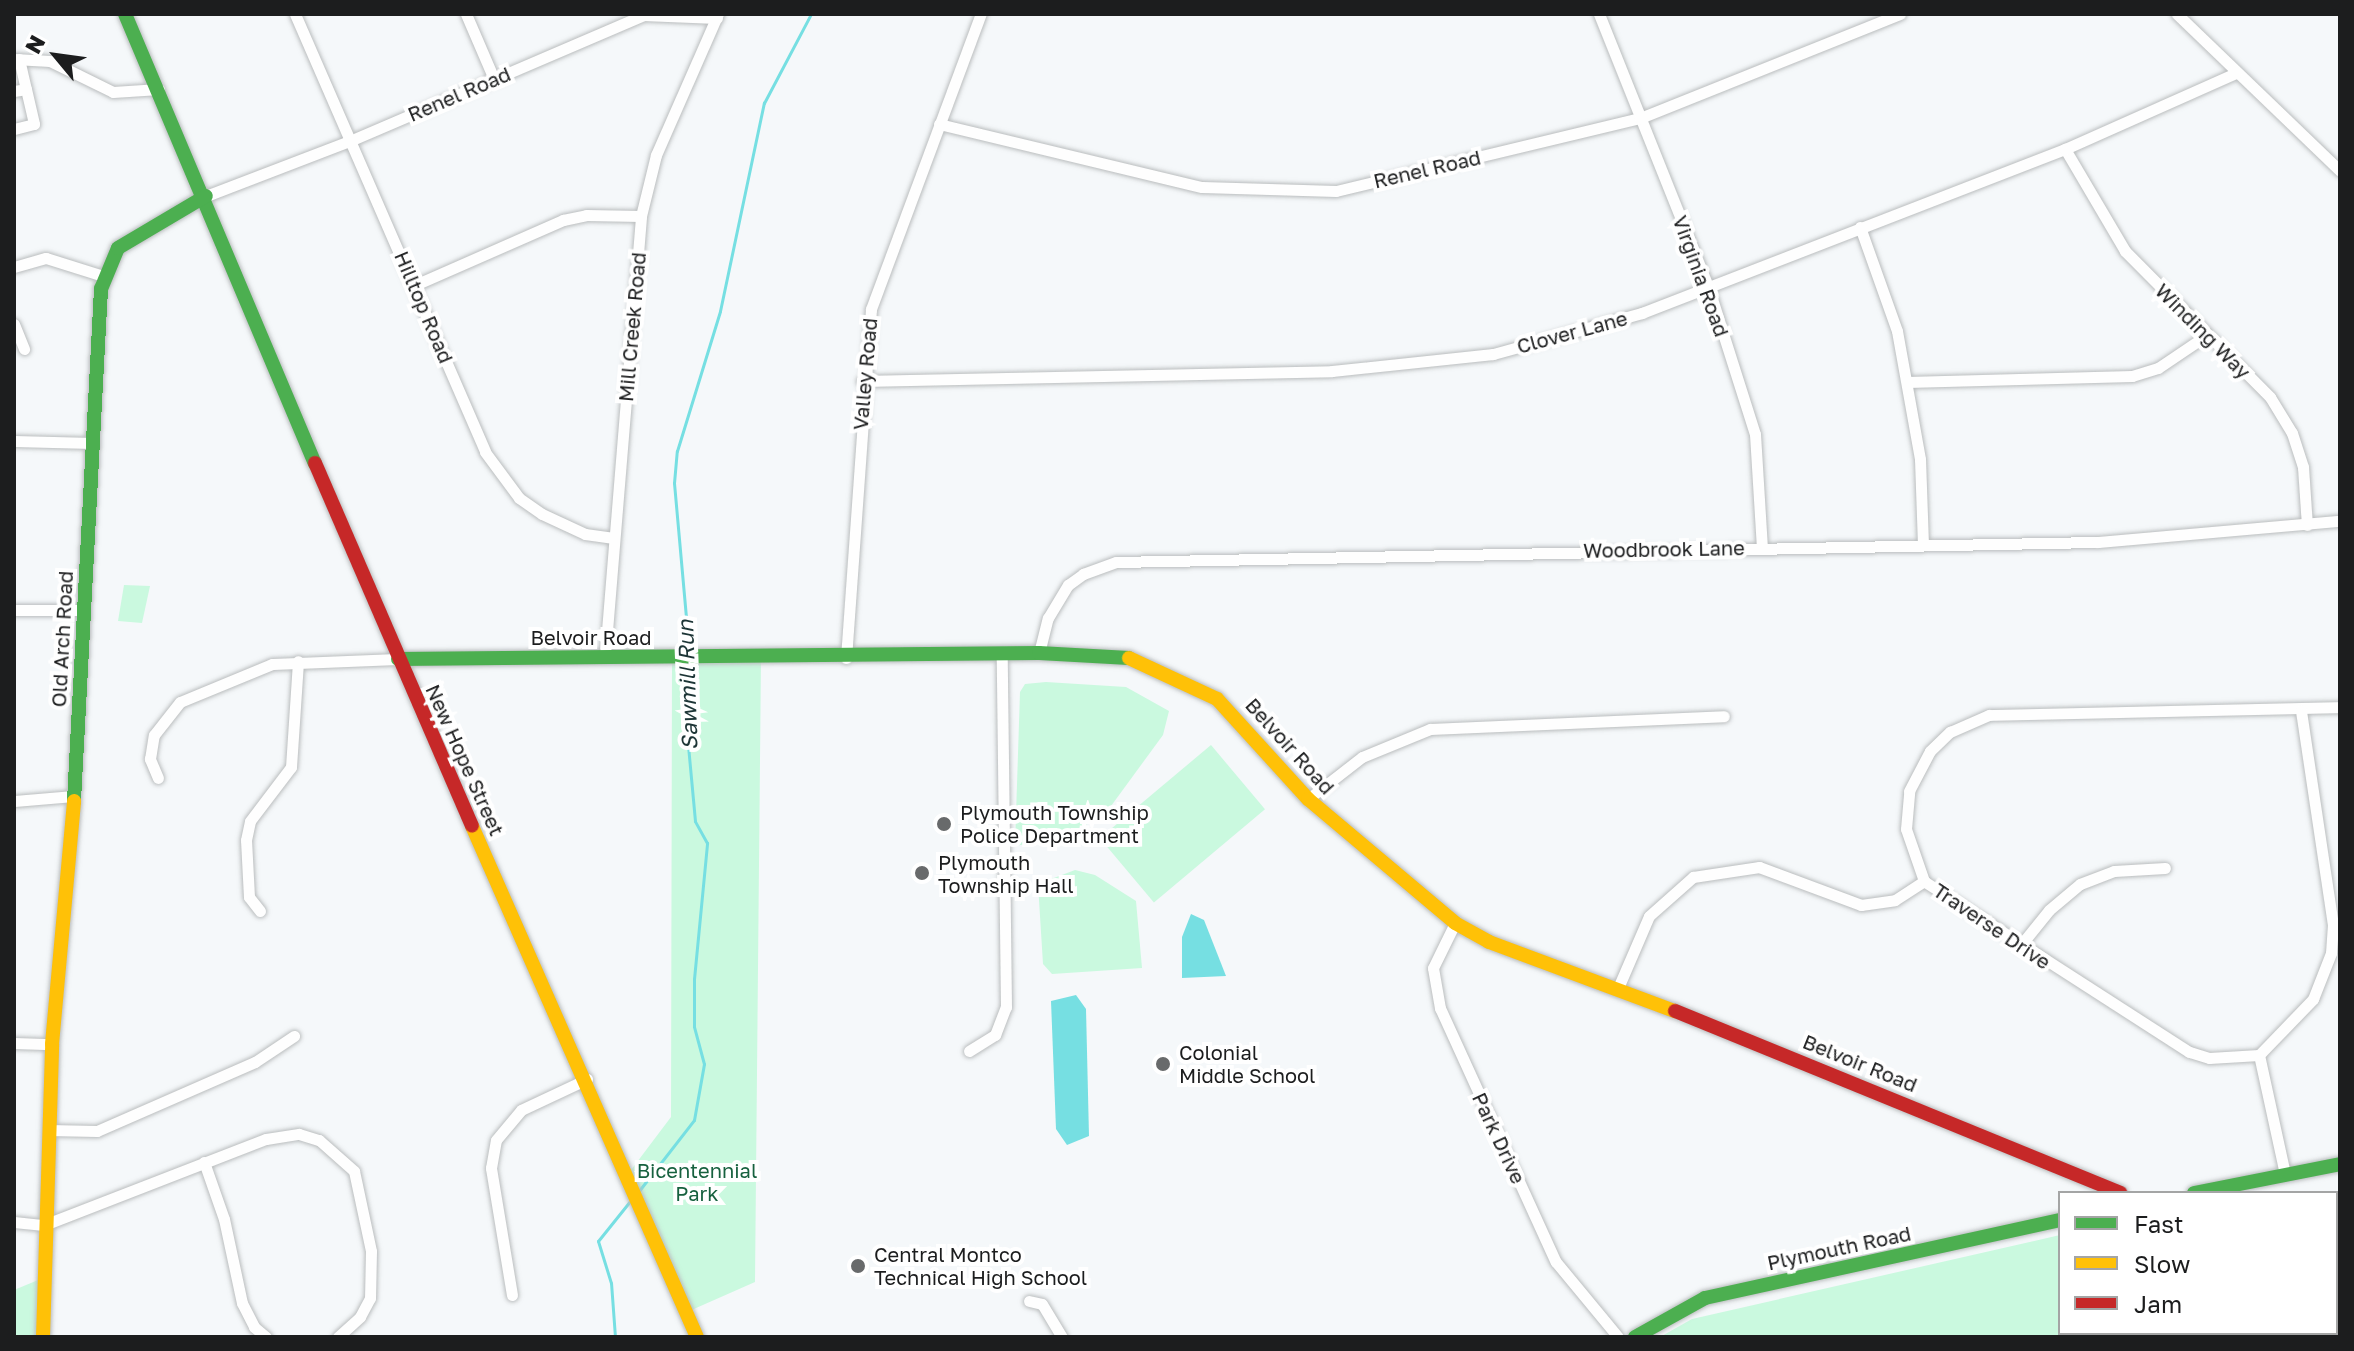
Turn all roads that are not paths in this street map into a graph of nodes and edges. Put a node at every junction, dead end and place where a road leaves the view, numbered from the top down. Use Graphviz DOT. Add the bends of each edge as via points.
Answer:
graph roads {
  1 [pos="125,14"];
  2 [pos="295,14"];
  3 [pos="466,14"];
  4 [pos="981,14"];
  5 [pos="1599,14"];
  6 [pos="1900,14"];
  7 [pos="2177,14"];
  8 [pos="642,15"];
  9 [pos="718,16"];
  10 [pos="16,59"];
  11 [pos="2236,73"];
  12 [pos="494,79"];
  13 [pos="159,89"];
  14 [pos="20,90"];
  15 [pos="1640,118"];
  16 [pos="939,124"];
  17 [pos="14,129"];
  18 [pos="352,140"];
  19 [pos="2065,149"];
  20 [pos="2340,171"];
  21 [pos="206,196"];
  22 [pos="641,216"];
  23 [pos="1860,227"];
  24 [pos="14,267"];
  25 [pos="103,276"];
  26 [pos="415,285"];
  27 [pos="1708,286"];
  28 [pos="14,324"];
  29 [pos="2207,335"];
  30 [pos="24,349"];
  31 [pos="862,381"];
  32 [pos="1907,382"];
  33 [pos="14,441"];
  34 [pos="92,443"];
  35 [pos="2340,521"];
  36 [pos="2307,525"];
  37 [pos="614,538"];
  38 [pos="1923,545"];
  39 [pos="1762,548"];
  40 [pos="14,610"];
  41 [pos="83,610"];
  42 [pos="1039,653"];
  43 [pos="605,655"];
  44 [pos="1002,655"];
  45 [pos="846,658"];
  46 [pos="398,659"];
  47 [pos="298,661"];
  48 [pos="2340,707"];
  49 [pos="2301,710"];
  50 [pos="1724,716"];
  51 [pos="158,778"];
  52 [pos="74,796"];
  53 [pos="1308,799"];
  54 [pos="14,801"];
  55 [pos="2165,868"];
  56 [pos="1924,881"];
  57 [pos="260,911"];
  58 [pos="1455,923"];
  59 [pos="2020,946"];
  60 [pos="1618,988"];
  61 [pos="294,1036"];
  62 [pos="14,1043"];
  63 [pos="52,1044"];
  64 [pos="969,1051"];
  65 [pos="2259,1055"];
  66 [pos="587,1079"];
  67 [pos="48,1130"];
  68 [pos="204,1162"];
  69 [pos="2340,1164"];
  70 [pos="2285,1174"];
  71 [pos="2115,1191"];
  72 [pos="2204,1191"];
  73 [pos="2058,1220"];
  74 [pos="14,1222"];
  75 [pos="44,1225"];
  76 [pos="512,1295"];
  77 [pos="1029,1301"];
  78 [pos="262,1336"];
  79 [pos="43,1337"];
  80 [pos="338,1337"];
  81 [pos="697,1337"];
  82 [pos="1062,1337"];
  83 [pos="1618,1337"];
  84 [pos="1635,1337"];
  1 -- 13 [label="street"];
  2 -- 18 [label="street, Hilltop Road"];
  3 -- 12 [label="street"];
  4 -- 16 [label="street, Valley Road"];
  5 -- 15 [label="street, Virginia Road"];
  6 -- 15 [label="street, Renel Road"];
  7 -- 11 [label="street"];
  8 -- 9 [label="street, Renel Road"];
  8 -- 12 [label="street, Renel Road"];
  9 -- 22 [label="street, Mill Creek Road" via="656,155"];
  10 -- 13 [label="street" via="50,61 113,92"];
  10 -- 14 [label="street"];
  11 -- 19 [label="street, Clover Lane"];
  11 -- 20 [label="street"];
  12 -- 18 [label="street, Renel Road"];
  13 -- 21 [label="street"];
  14 -- 17 [label="street" via="34,124"];
  15 -- 16 [label="street, Renel Road" via="1336,191 1202,187"];
  15 -- 27 [label="street, Virginia Road"];
  16 -- 31 [label="street, Valley Road" via="879,279"];
  18 -- 21 [label="street, Renel Road"];
  18 -- 26 [label="street, Hilltop Road"];
  19 -- 23 [label="street, Clover Lane"];
  19 -- 29 [label="street, Winding Way" via="2125,251"];
  21 -- 25 [label="street" via="129,238"];
  21 -- 46 [label="street, New Hope Street"];
  22 -- 26 [label="street" via="563,220"];
  22 -- 37 [label="street, Mill Creek Road"];
  23 -- 27 [label="street, Clover Lane"];
  23 -- 32 [label="street" via="1883,283"];
  24 -- 25 [label="street" via="46,258"];
  25 -- 34 [label="street, Old Arch Road"];
  26 -- 37 [label="street, Hilltop Road" via="498,475 542,514 585,534"];
  27 -- 31 [label="street, Clover Lane" via="1575,334 1411,365"];
  27 -- 39 [label="street, Virginia Road" via="1755,434"];
  28 -- 30 [label="street"];
  29 -- 32 [label="street" via="2158,368 2132,376"];
  29 -- 36 [label="street, Winding Way" via="2270,397 2292,433 2303,467"];
  31 -- 45 [label="street, Valley Road"];
  32 -- 38 [label="street" via="1920,459"];
  33 -- 34 [label="street"];
  34 -- 41 [label="street, Old Arch Road"];
  35 -- 36 [label="street, Woodbrook Lane"];
  36 -- 38 [label="street, Woodbrook Lane" via="2185,538"];
  37 -- 43 [label="street, Mill Creek Road"];
  38 -- 39 [label="street, Woodbrook Lane"];
  39 -- 42 [label="street, Woodbrook Lane" via="1116,562 1068,585 1048,618"];
  40 -- 41 [label="street"];
  41 -- 52 [label="street, Old Arch Road"];
  42 -- 44 [label="street, Belvoir Road"];
  42 -- 53 [label="street, Belvoir Road" via="1125,657 1190,681 1245,724"];
  43 -- 45 [label="street, Belvoir Road"];
  43 -- 46 [label="street, Belvoir Road"];
  44 -- 45 [label="street, Belvoir Road"];
  44 -- 64 [label="street" via="1006,1007 995,1035"];
  46 -- 47 [label="street"];
  46 -- 66 [label="street, New Hope Street"];
  47 -- 51 [label="street" via="272,664 180,702 154,735 150,759"];
  47 -- 57 [label="street" via="291,767 250,821 246,840 249,897"];
  48 -- 49 [label="street, Traverse Drive"];
  49 -- 56 [label="street, Traverse Drive" via="1989,715 1972,720 1930,751 1909,791 1906,829"];
  49 -- 65 [label="street" via="2333,925 2331,953 2313,999"];
  50 -- 53 [label="street" via="1430,729 1362,757"];
  52 -- 54 [label="street"];
  52 -- 63 [label="street, Old Arch Road"];
  53 -- 58 [label="street, Belvoir Road"];
  55 -- 59 [label="street" via="2114,871 2080,884 2049,910"];
  56 -- 59 [label="street, Traverse Drive"];
  56 -- 60 [label="street" via="1895,900 1861,905 1759,867 1693,877 1649,916"];
  58 -- 60 [label="street, Belvoir Road" via="1489,942"];
  58 -- 83 [label="street, Park Drive" via="1433,968 1440,1008 1556,1262"];
  59 -- 65 [label="street, Traverse Drive" via="2189,1052 2209,1058"];
  60 -- 71 [label="street, Belvoir Road"];
  61 -- 67 [label="street" via="255,1062 97,1131"];
  62 -- 63 [label="street"];
  63 -- 67 [label="street, Old Arch Road"];
  65 -- 70 [label="street"];
  66 -- 76 [label="street" via="521,1110 496,1140 491,1168"];
  66 -- 81 [label="street, New Hope Street"];
  67 -- 75 [label="street, Old Arch Road"];
  68 -- 75 [label="street"];
  68 -- 78 [label="street" via="224,1219 242,1303"];
  68 -- 80 [label="street" via="266,1139 299,1134 319,1140 347,1161 366,1223 373,1276 365,1309"];
  69 -- 70 [label="street"];
  70 -- 72 [label="street"];
  73 -- 84 [label="street, Plymouth Road" via="1705,1298"];
  74 -- 75 [label="street"];
  75 -- 79 [label="street, Old Arch Road"];
  77 -- 82 [label="street" via="1042,1304"];
}
